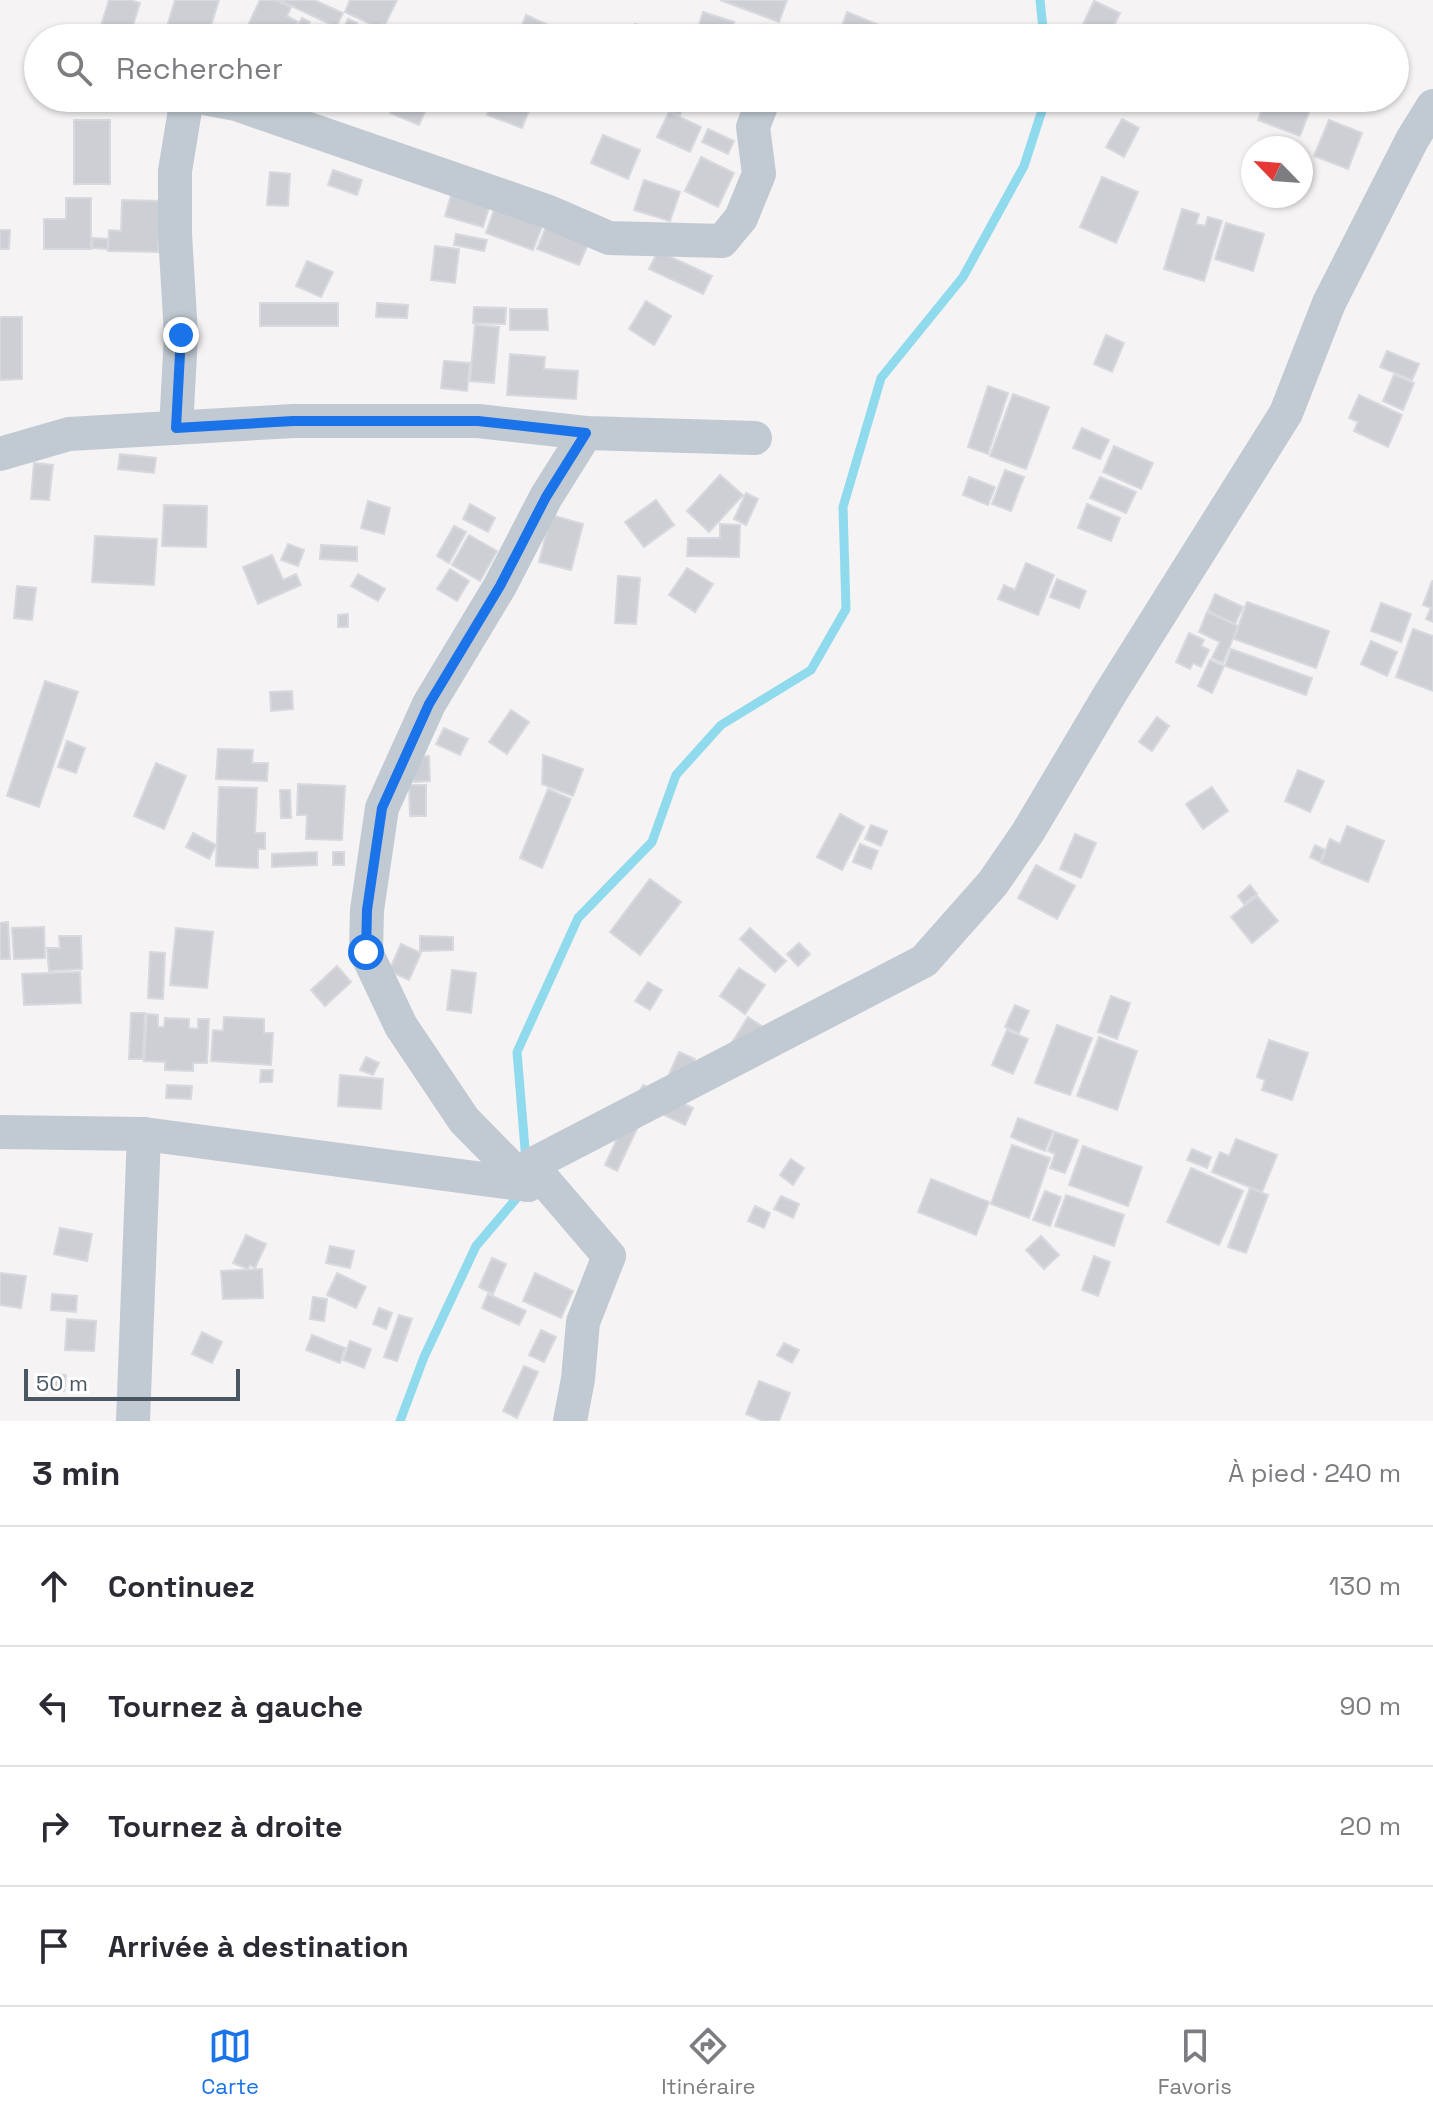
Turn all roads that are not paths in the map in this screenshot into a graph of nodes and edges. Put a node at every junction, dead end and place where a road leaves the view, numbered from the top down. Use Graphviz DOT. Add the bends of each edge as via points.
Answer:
graph roads {
  1 [pos="1433,106"];
  2 [pos="185,112"];
  3 [pos="259,112"];
  4 [pos="759,112"];
  5 [pos="176,428"];
  6 [pos="586,433"];
  7 [pos="755,438"];
  8 [pos="0,454"];
  9 [pos="0,1132"];
  10 [pos="144,1134"];
  11 [pos="529,1175"];
  12 [pos="133,1421"];
  13 [pos="570,1421"];
  1 -- 11 [label="street" via="1329,303 1286,413 993,883 924,961"];
  2 -- 5 [label="street" via="175,171 181,335"];
  3 -- 4 [label="street" via="549,212 609,238 722,241 741,218 759,174 753,127"];
  5 -- 6 [label="street" via="293,421 478,421"];
  5 -- 8 [label="street" via="69,434"];
  6 -- 7 [label="street"];
  6 -- 11 [label="street" via="429,704 382,808 367,910 366,952 401,1026 464,1120"];
  9 -- 10 [label="street"];
  10 -- 11 [label="street"];
  10 -- 12 [label="street"];
  11 -- 13 [label="street" via="609,1256 583,1322"];
}
